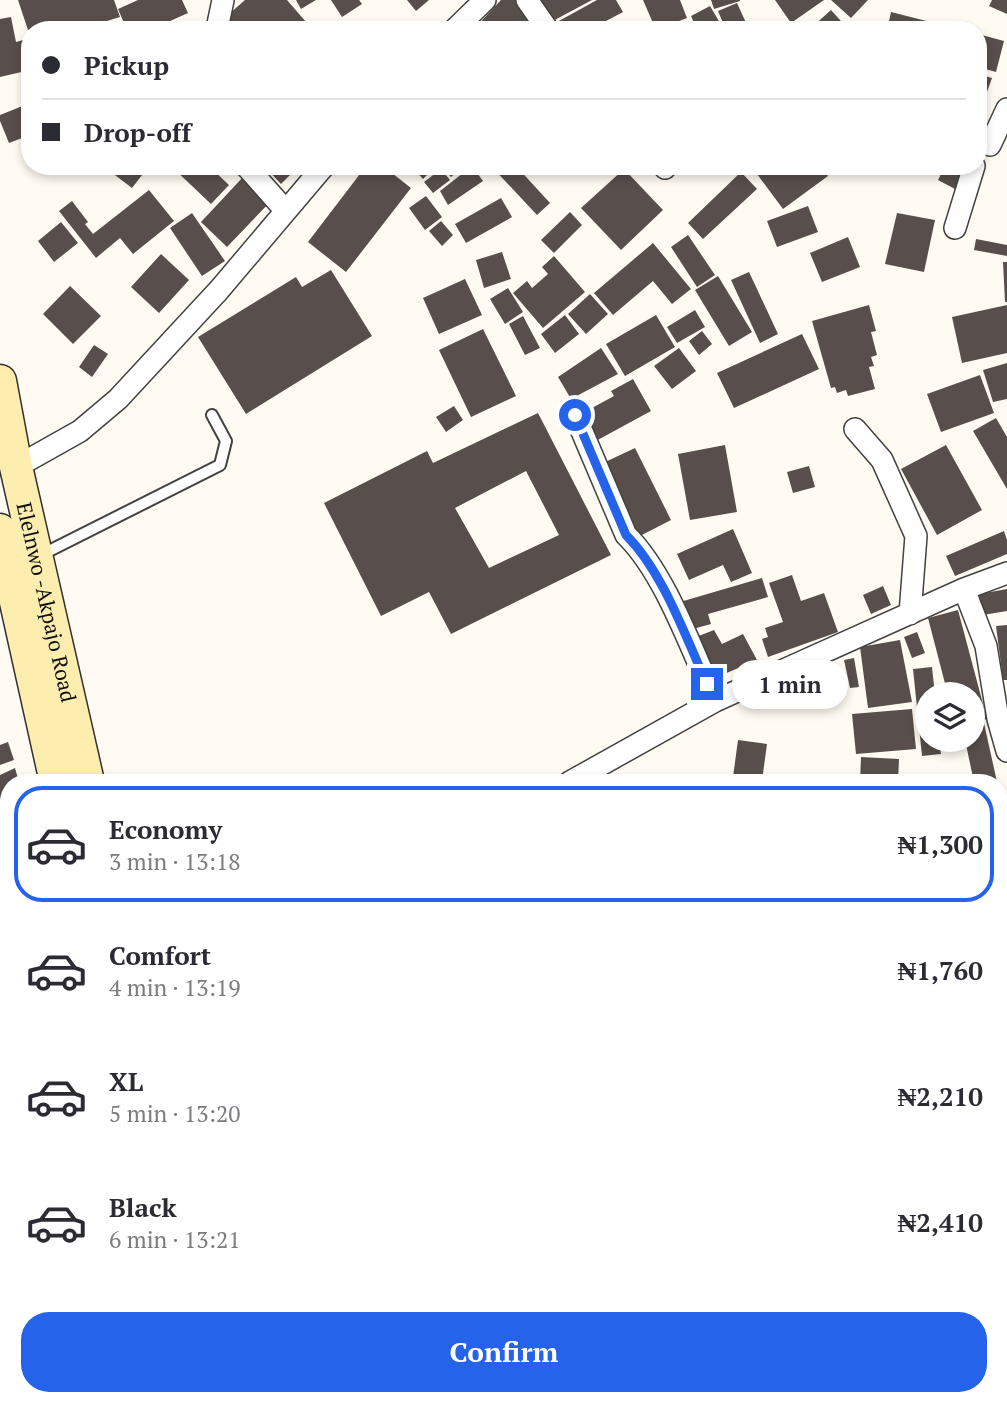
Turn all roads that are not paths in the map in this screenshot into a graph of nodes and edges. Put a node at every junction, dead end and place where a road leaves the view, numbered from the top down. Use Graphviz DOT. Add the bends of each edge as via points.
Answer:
graph roads {
  1 [pos="223,0"];
  2 [pos="485,0"];
  3 [pos="527,0"];
  4 [pos="219,21"];
  5 [pos="463,21"];
  6 [pos="542,21"];
  7 [pos="1007,109"];
  8 [pos="992,148"];
  9 [pos="254,175"];
  10 [pos="316,175"];
  11 [pos="971,175"];
  12 [pos="285,210"];
  13 [pos="955,228"];
  14 [pos="0,380"];
  15 [pos="212,415"];
  16 [pos="575,415"];
  17 [pos="855,429"];
  18 [pos="16,467"];
  19 [pos="0,530"];
  20 [pos="36,558"];
  21 [pos="1007,573"];
  22 [pos="964,589"];
  23 [pos="910,614"];
  24 [pos="715,701"];
  25 [pos="1007,751"];
  26 [pos="54,774"];
  27 [pos="86,774"];
  28 [pos="584,774"];
  1 -- 4 [label="street"];
  2 -- 5 [label="street"];
  3 -- 6 [label="street"];
  7 -- 8 [label="street"];
  9 -- 12 [label="street"];
  10 -- 12 [label="street"];
  11 -- 13 [label="street"];
  12 -- 18 [label="street" via="219,290 118,399 80,431"];
  14 -- 18 [label="main road, Elelnwo -Akpajo Road"];
  15 -- 20 [label="lane" via="226,441 220,465"];
  16 -- 24 [label="street" via="626,535 639,548 667,596"];
  17 -- 23 [label="street" via="882,460 916,536"];
  18 -- 20 [label="main road, Elelnwo -Akpajo Road"];
  19 -- 26 [label="main road"];
  20 -- 27 [label="main road, Elelnwo -Akpajo Road"];
  21 -- 22 [label="street"];
  22 -- 23 [label="street"];
  22 -- 25 [label="street" via="986,646"];
  23 -- 24 [label="street"];
  24 -- 28 [label="street"];
}
